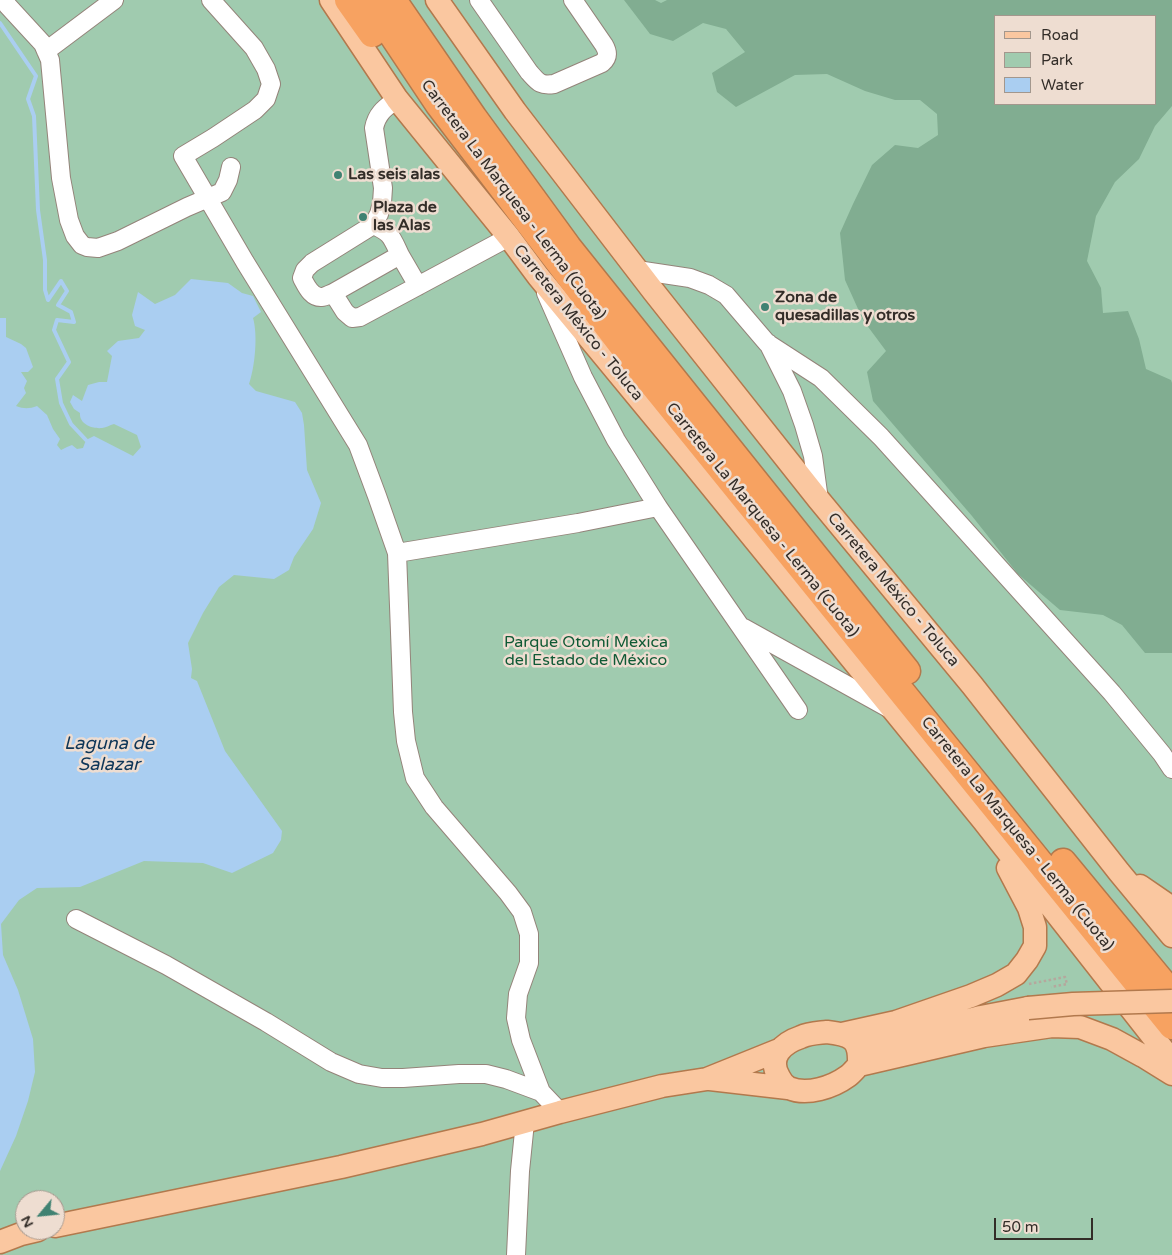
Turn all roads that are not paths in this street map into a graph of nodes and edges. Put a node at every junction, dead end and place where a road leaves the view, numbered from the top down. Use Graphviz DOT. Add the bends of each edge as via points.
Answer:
graph roads {
  1 [pos="4,0"];
  2 [pos="114,0"];
  3 [pos="211,0"];
  4 [pos="331,0"];
  5 [pos="348,0"];
  6 [pos="369,0"];
  7 [pos="393,0"];
  8 [pos="437,0"];
  9 [pos="479,0"];
  10 [pos="572,0"];
  11 [pos="46,51"];
  12 [pos="397,99"];
  13 [pos="231,167"];
  14 [pos="207,198"];
  15 [pos="373,226"];
  16 [pos="509,236"];
  17 [pos="400,255"];
  18 [pos="637,270"];
  19 [pos="538,276"];
  20 [pos="418,286"];
  21 [pos="333,292"];
  22 [pos="767,343"];
  23 [pos="633,360"];
  24 [pos="819,500"];
  25 [pos="658,507"];
  26 [pos="397,553"];
  27 [pos="740,626"];
  28 [pos="798,710"];
  29 [pos="896,713"];
  30 [pos="1172,769"];
  31 [pos="983,820"];
  32 [pos="1119,872"];
  33 [pos="1172,908"];
  34 [pos="76,919"];
  35 [pos="1172,936"];
  36 [pos="1172,994"];
  37 [pos="1172,1001"];
  38 [pos="1172,1026"];
  39 [pos="842,1034"];
  40 [pos="779,1050"];
  41 [pos="859,1057"];
  42 [pos="1172,1060"];
  43 [pos="1172,1074"];
  44 [pos="707,1079"];
  45 [pos="788,1088"];
  46 [pos="541,1092"];
  47 [pos="560,1112"];
  48 [pos="525,1122"];
  49 [pos="65,1224"];
  50 [pos="15,1237"];
  51 [pos="0,1242"];
  52 [pos="516,1255"];
  1 -- 11 [label="street"];
  2 -- 11 [label="street"];
  3 -- 14 [label="street" via="254,48 271,84 266,99 255,110 183,156"];
  4 -- 12 [label="main road, Carretera México - Toluca"];
  5 -- 23 [label="highway" via="414,94 577,305"];
  6 -- 23 [label="highway, Carretera La Marquesa - Lerma (Cuota)" via="439,104"];
  7 -- 36 [label="highway, Carretera La Marquesa - Lerma (Cuota)" via="568,246 992,777"];
  8 -- 18 [label="main road, Carretera México - Toluca" via="515,111"];
  9 -- 10 [label="street" via="529,72 546,85 602,63 608,56 604,44"];
  11 -- 14 [label="street" via="50,60 69,220 82,245 98,248 118,242"];
  12 -- 15 [label="street" via="380,112 375,122 383,188 382,203"];
  12 -- 16 [label="main road, Carretera México - Toluca"];
  13 -- 14 [label="street" via="222,192"];
  14 -- 26 [label="street" via="358,444"];
  15 -- 17 [label="street" via="387,232"];
  15 -- 21 [label="street" via="305,270 302,278 310,292 322,298"];
  16 -- 19 [label="main road, Carretera México - Toluca"];
  16 -- 20 [label="street"];
  17 -- 20 [label="street"];
  17 -- 21 [label="street"];
  18 -- 22 [label="street" via="690,278 709,285 726,295"];
  18 -- 24 [label="main road, Carretera México - Toluca"];
  19 -- 25 [label="street" via="583,377 616,440"];
  19 -- 29 [label="main road, Carretera México - Toluca"];
  20 -- 21 [label="street" via="352,318"];
  22 -- 24 [label="street" via="801,416 813,456"];
  22 -- 30 [label="street" via="821,378 881,437 1112,694"];
  23 -- 38 [label="highway, Carretera La Marquesa - Lerma (Cuota)"];
  24 -- 32 [label="main road, Carretera México - Toluca" via="972,685"];
  25 -- 26 [label="street"];
  25 -- 27 [label="street"];
  26 -- 46 [label="street" via="403,712 415,778 434,807 522,912 529,934 528,962 518,994 516,1018"];
  27 -- 28 [label="street"];
  27 -- 29 [label="street"];
  29 -- 31 [label="main road, Carretera México - Toluca"];
  31 -- 39 [label="main road" via="1028,908 1034,927 1035,946 1027,960 1016,974 971,996 896,1022"];
  31 -- 42 [label="main road, Carretera México - Toluca"];
  32 -- 33 [label="main road"];
  32 -- 35 [label="main road, Carretera México - Toluca"];
  34 -- 46 [label="street" via="166,965 331,1062 358,1074 403,1078 486,1074"];
  37 -- 41 [label="main road, bridge" via="1028,1008 981,1017"];
  39 -- 40 [label="main road" via="828,1032 803,1036"];
  39 -- 41 [label="main road" via="853,1040"];
  40 -- 44 [label="main road"];
  40 -- 45 [label="main road" via="776,1072"];
  41 -- 43 [label="main road" via="1052,1026 1080,1027 1112,1039"];
  41 -- 45 [label="main road" via="847,1076 832,1085 818,1090"];
  44 -- 45 [label="main road"];
  44 -- 47 [label="main road" via="662,1086"];
  46 -- 47 [label="street"];
  47 -- 48 [label="main road"];
  48 -- 49 [label="main road" via="341,1167"];
  48 -- 52 [label="street"];
  50 -- 51 [label="main road"];
}
